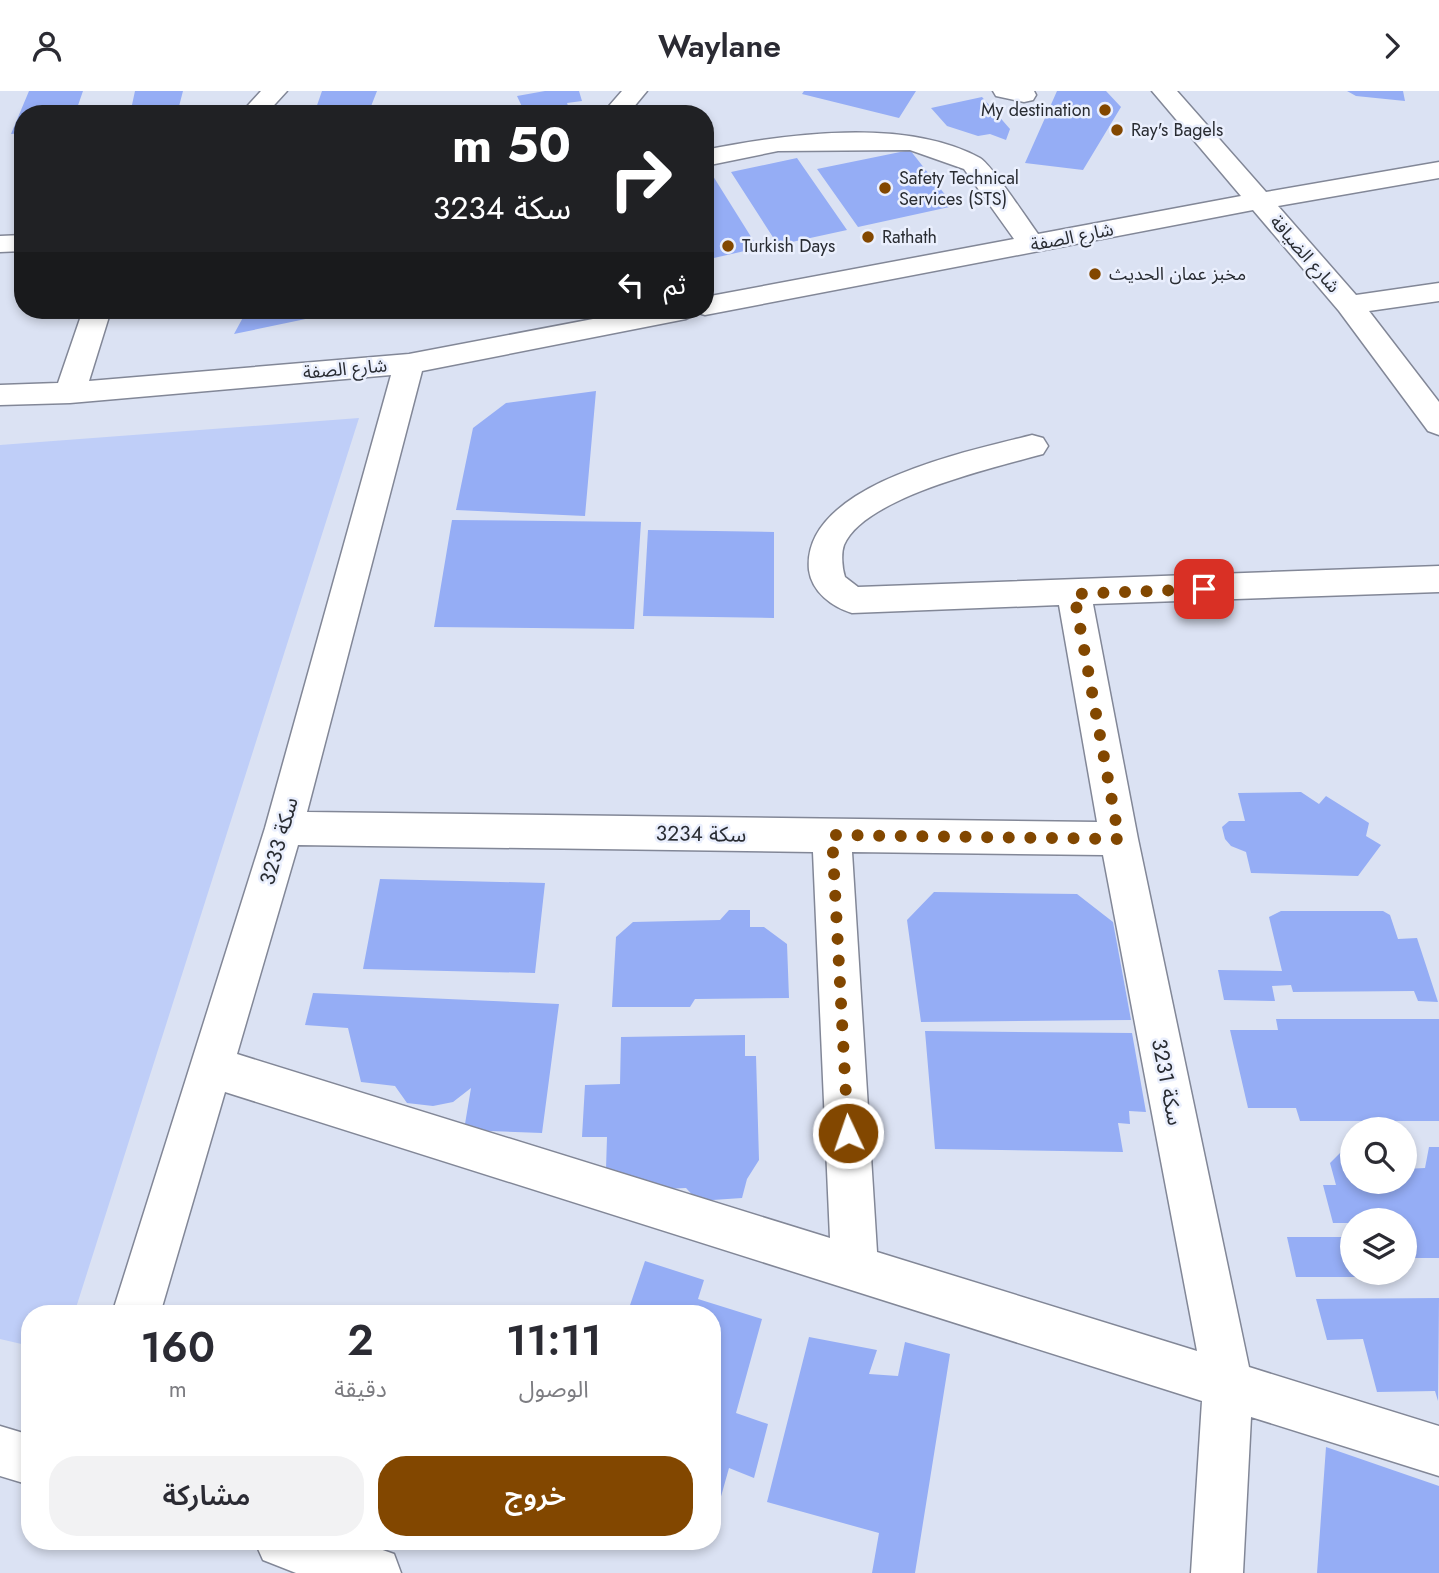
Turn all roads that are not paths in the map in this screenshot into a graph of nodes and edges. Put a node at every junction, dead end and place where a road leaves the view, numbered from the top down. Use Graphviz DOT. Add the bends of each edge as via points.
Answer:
graph roads {
  1 [pos="275,91"];
  2 [pos="635,91"];
  3 [pos="1164,91"];
  4 [pos="260,105"];
  5 [pos="622,105"];
  6 [pos="714,156"];
  7 [pos="1439,170"];
  8 [pos="1259,201"];
  9 [pos="1031,244"];
  10 [pos="1439,292"];
  11 [pos="714,304"];
  12 [pos="1349,305"];
  13 [pos="94,319"];
  14 [pos="605,319"];
  15 [pos="409,363"];
  16 [pos="70,393"];
  17 [pos="0,395"];
  18 [pos="1439,424"];
  19 [pos="1032,446"];
  20 [pos="1439,579"];
  21 [pos="1074,594"];
  22 [pos="284,828"];
  23 [pos="832,835"];
  24 [pos="1119,839"];
  25 [pos="212,1066"];
  26 [pos="855,1268"];
  27 [pos="139,1305"];
  28 [pos="1228,1385"];
  29 [pos="0,1451"];
  30 [pos="1439,1451"];
  31 [pos="21,1457"];
  32 [pos="305,1550"];
  33 [pos="375,1573"];
  34 [pos="1217,1573"];
  1 -- 4 [label="street"];
  2 -- 5 [label="street"];
  3 -- 8 [label="street, شارع الضيافة"];
  6 -- 9 [label="street" via="778,143 913,142 973,164"];
  7 -- 8 [label="street, شارع الصفة"];
  8 -- 9 [label="street, شارع الصفة"];
  8 -- 12 [label="street, شارع الضيافة"];
  9 -- 11 [label="street, شارع الصفة"];
  10 -- 12 [label="street"];
  12 -- 18 [label="street, شارع الضيافة"];
  13 -- 16 [label="street"];
  14 -- 15 [label="street, شارع الصفة"];
  15 -- 16 [label="street, شارع الصفة"];
  15 -- 22 [label="street, سكة 3233"];
  16 -- 17 [label="street, شارع الصفة"];
  19 -- 21 [label="street" via="919,478 871,502 832,532 822,557 830,583 852,600"];
  20 -- 21 [label="street"];
  21 -- 24 [label="street, سكة 3231"];
  22 -- 23 [label="street, سكة 3234"];
  22 -- 25 [label="street, سكة 3233"];
  23 -- 24 [label="street, سكة 3234"];
  23 -- 26 [label="street"];
  24 -- 28 [label="street, سكة 3231"];
  25 -- 26 [label="street"];
  25 -- 27 [label="street, سكة 3233"];
  26 -- 28 [label="street"];
  28 -- 30 [label="street"];
  28 -- 34 [label="street, سكة 3231"];
  29 -- 31 [label="street"];
  32 -- 33 [label="street"];
}
